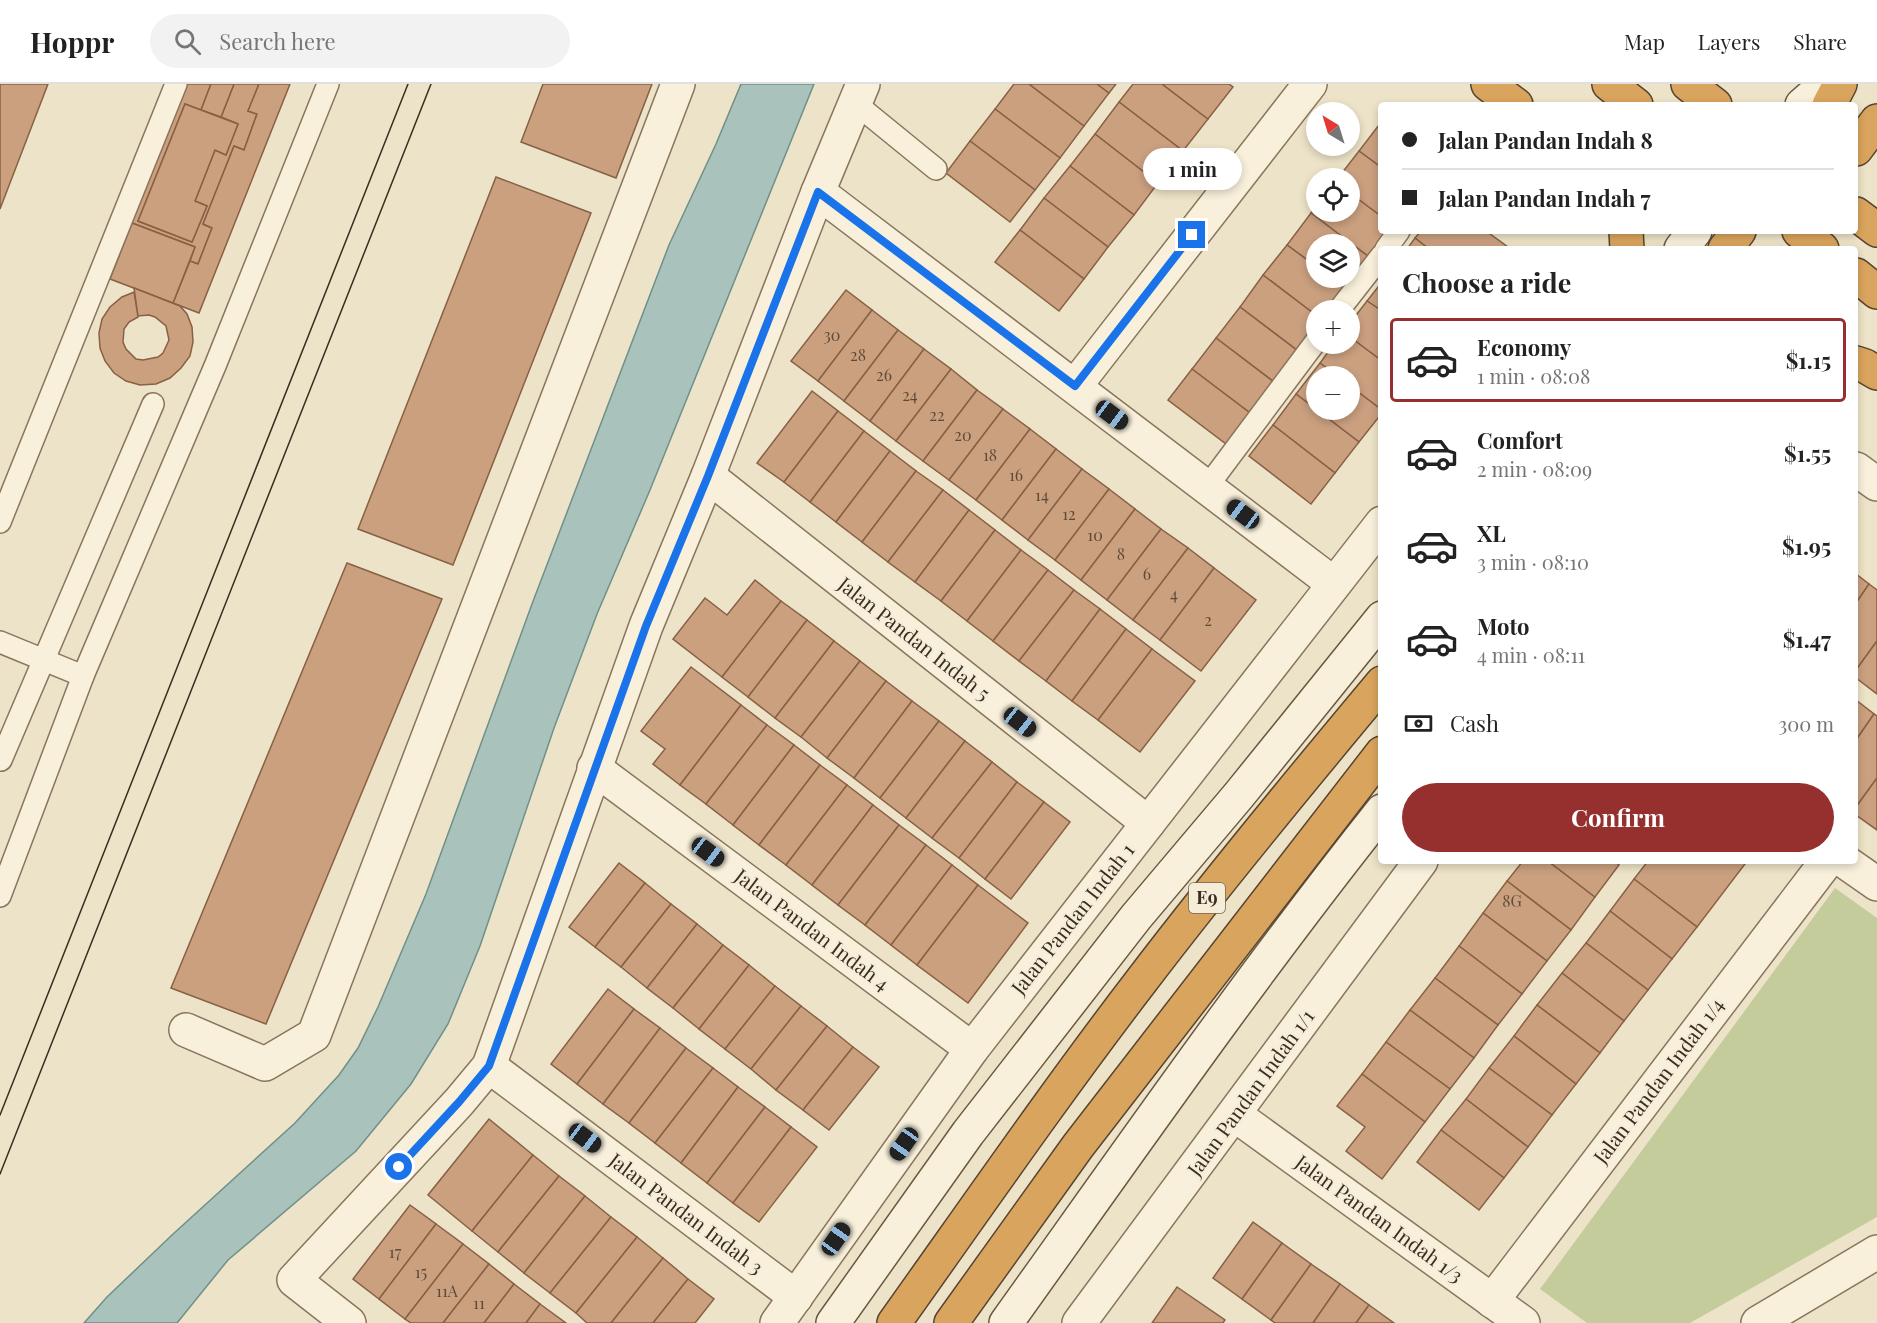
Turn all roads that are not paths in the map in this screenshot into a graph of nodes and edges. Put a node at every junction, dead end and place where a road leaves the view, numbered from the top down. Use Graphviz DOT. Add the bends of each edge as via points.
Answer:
graph roads {
  1 [pos="176,84"];
  2 [pos="328,84"];
  3 [pos="678,84"];
  4 [pos="1310,84"];
  5 [pos="1488,84"];
  6 [pos="1609,84"];
  7 [pos="1688,84"];
  8 [pos="1826,84"];
  9 [pos="1840,84"];
  10 [pos="859,94"];
  11 [pos="1512,102"];
  12 [pos="1632,102"];
  13 [pos="1711,102"];
  14 [pos="1805,102"];
  15 [pos="1831,102"];
  16 [pos="1877,121"];
  17 [pos="1858,146"];
  18 [pos="936,169"];
  19 [pos="818,192"];
  20 [pos="1858,215"];
  21 [pos="1877,230"];
  22 [pos="1398,234"];
  23 [pos="1693,234"];
  24 [pos="1737,234"];
  25 [pos="1790,234"];
  26 [pos="1803,234"];
  27 [pos="1388,246"];
  28 [pos="1683,246"];
  29 [pos="1727,246"];
  30 [pos="1780,246"];
  31 [pos="1818,246"];
  32 [pos="1378,260"];
  33 [pos="1858,277"];
  34 [pos="1877,292"];
  35 [pos="1348,300"];
  36 [pos="1306,354"];
  37 [pos="1858,364"];
  38 [pos="1877,373"];
  39 [pos="1075,386"];
  40 [pos="153,404"];
  41 [pos="1858,470"];
  42 [pos="708,476"];
  43 [pos="1877,484"];
  44 [pos="1207,486"];
  45 [pos="0,522"];
  46 [pos="1378,528"];
  47 [pos="1334,584"];
  48 [pos="1378,623"];
  49 [pos="0,642"];
  50 [pos="44,659"];
  51 [pos="83,676"];
  52 [pos="1378,688"];
  53 [pos="1378,758"];
  54 [pos="1,760"];
  55 [pos="594,768"];
  56 [pos="1378,816"];
  57 [pos="1148,823"];
  58 [pos="1419,864"];
  59 [pos="1825,864"];
  60 [pos="1848,864"];
  61 [pos="1877,884"];
  62 [pos="0,896"];
  63 [pos="186,1030"];
  64 [pos="972,1049"];
  65 [pos="489,1066"];
  66 [pos="1235,1115"];
  67 [pos="1877,1252"];
  68 [pos="796,1297"];
  69 [pos="1492,1301"];
  70 [pos="349,1323"];
  71 [pos="777,1323"];
  72 [pos="833,1323"];
  73 [pos="894,1323"];
  74 [pos="951,1323"];
  75 [pos="1006,1323"];
  76 [pos="1079,1323"];
  77 [pos="1523,1323"];
  78 [pos="1758,1323"];
  1 -- 45 [label="lane"];
  2 -- 51 [label="lane" via="215,366"];
  3 -- 63 [label="street" via="314,1035 265,1064"];
  4 -- 39 [label="street"];
  5 -- 11 [label="highway"];
  6 -- 12 [label="highway"];
  7 -- 13 [label="highway"];
  8 -- 14 [label="street"];
  9 -- 15 [label="highway"];
  10 -- 18 [label="lane"];
  10 -- 19 [label="street"];
  16 -- 17 [label="highway"];
  19 -- 39 [label="street"];
  19 -- 42 [label="street"];
  20 -- 21 [label="highway"];
  22 -- 27 [label="lane"];
  23 -- 28 [label="street"];
  24 -- 29 [label="highway"];
  25 -- 30 [label="highway"];
  26 -- 31 [label="highway"];
  32 -- 35 [label="lane"];
  33 -- 34 [label="highway"];
  36 -- 44 [label="lane"];
  37 -- 38 [label="highway"];
  39 -- 44 [label="street"];
  40 -- 50 [label="lane"];
  41 -- 43 [label="street"];
  42 -- 55 [label="street" via="646,626"];
  42 -- 57 [label="street, Jalan Pandan Indah 5"];
  44 -- 47 [label="street"];
  46 -- 47 [label="street, Jalan Pandan Indah 1"];
  47 -- 57 [label="street, Jalan Pandan Indah 1"];
  48 -- 72 [label="street" via="1136,917 968,1133"];
  49 -- 50 [label="lane"];
  50 -- 51 [label="lane"];
  50 -- 54 [label="lane"];
  51 -- 62 [label="lane"];
  52 -- 73 [label="highway, E9" via="1142,980"];
  53 -- 74 [label="highway, E9" via="1078,1146"];
  55 -- 64 [label="street, Jalan Pandan Indah 4"];
  55 -- 65 [label="street"];
  56 -- 75 [label="street" via="1325,882"];
  57 -- 64 [label="street, Jalan Pandan Indah 1"];
  58 -- 66 [label="street, Jalan Pandan Indah 1/1"];
  59 -- 69 [label="street, Jalan Pandan Indah 1/4"];
  60 -- 61 [label="street"];
  64 -- 68 [label="street, Jalan Pandan Indah 1"];
  65 -- 68 [label="street, Jalan Pandan Indah 3"];
  65 -- 70 [label="street" via="294,1280"];
  66 -- 69 [label="street, Jalan Pandan Indah 1/3"];
  66 -- 76 [label="street, Jalan Pandan Indah 1/1"];
  67 -- 78 [label="street"];
  68 -- 71 [label="street, Jalan Pandan Indah 1"];
  69 -- 77 [label="street, Jalan Pandan Indah 1/3"];
}
